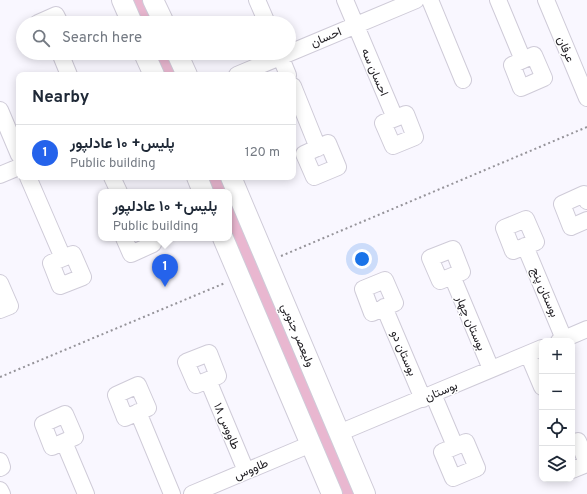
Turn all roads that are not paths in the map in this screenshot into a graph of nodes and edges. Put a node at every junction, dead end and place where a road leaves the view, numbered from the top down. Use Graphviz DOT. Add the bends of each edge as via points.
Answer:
graph roads {
  1 [pos="122,0"];
  2 [pos="154,0"];
  3 [pos="257,0"];
  4 [pos="345,0"];
  5 [pos="416,0"];
  6 [pos="430,0"];
  7 [pos="498,0"];
  8 [pos="546,0"];
  9 [pos="129,16"];
  10 [pos="161,16"];
  11 [pos="264,16"];
  12 [pos="356,25"];
  13 [pos="296,49"];
  14 [pos="63,60"];
  15 [pos="147,60"];
  16 [pos="180,60"];
  17 [pos="269,60"];
  18 [pos="282,60"];
  19 [pos="524,60"];
  20 [pos="68,72"];
  21 [pos="153,72"];
  22 [pos="186,72"];
  23 [pos="243,72"];
  24 [pos="287,72"];
  25 [pos="463,80"];
  26 [pos="296,93"];
  27 [pos="587,98"];
  28 [pos="0,110"];
  29 [pos="395,118"];
  30 [pos="16,148"];
  31 [pos="318,148"];
  32 [pos="16,168"];
  33 [pos="0,175"];
  34 [pos="29,180"];
  35 [pos="232,180"];
  36 [pos="587,201"];
  37 [pos="587,220"];
  38 [pos="125,241"];
  39 [pos="152,241"];
  40 [pos="224,241"];
  41 [pos="525,246"];
  42 [pos="63,258"];
  43 [pos="452,276"];
  44 [pos="0,283"];
  45 [pos="384,307"];
  46 [pos="0,310"];
  47 [pos="587,329"];
  48 [pos="561,338"];
  49 [pos="567,338"];
  50 [pos="535,351"];
  51 [pos="491,369"];
  52 [pos="539,374"];
  53 [pos="208,380"];
  54 [pos="428,396"];
  55 [pos="138,412"];
  56 [pos="339,433"];
  57 [pos="64,442"];
  58 [pos="575,442"];
  59 [pos="311,444"];
  60 [pos="455,446"];
  61 [pos="0,461"];
  62 [pos="587,464"];
  63 [pos="0,468"];
  64 [pos="575,469"];
  65 [pos="246,471"];
  66 [pos="0,490"];
  67 [pos="2,494"];
  68 [pos="86,494"];
  69 [pos="172,494"];
  70 [pos="192,494"];
  71 [pos="332,494"];
  72 [pos="365,494"];
  1 -- 9 [label="main road"];
  2 -- 10 [label="main road"];
  3 -- 11 [label="street"];
  4 -- 12 [label="street, احسان سه"];
  5 -- 12 [label="street, احسان"];
  6 -- 25 [label="street"];
  7 -- 19 [label="street"];
  8 -- 27 [label="street, عرفان"];
  12 -- 13 [label="street, احسان"];
  12 -- 29 [label="street, احسان سه"];
  14 -- 20 [label="street"];
  15 -- 21 [label="main road"];
  16 -- 22 [label="main road"];
  17 -- 23 [label="street, احسان"];
  18 -- 24 [label="street"];
  26 -- 31 [label="street"];
  28 -- 30 [label="street"];
  32 -- 33 [label="street"];
  34 -- 42 [label="street"];
  35 -- 56 [label="main road, وليعصر جنوبي"];
  36 -- 37 [label="street" via="584,194 562,204 571,227"];
  38 -- 39 [label="street" via="131,254 153,244"];
  40 -- 59 [label="main road"];
  41 -- 48 [label="street, بوستان پنج"];
  43 -- 51 [label="street, بوستان چهار"];
  44 -- 46 [label="street" via="10,306"];
  45 -- 54 [label="street, بوستان دو"];
  47 -- 49 [label="street"];
  50 -- 51 [label="street, بوستان"];
  50 -- 52 [label="street"];
  51 -- 54 [label="street, بوستان"];
  53 -- 65 [label="street, طاووس ۱۸"];
  54 -- 56 [label="street, بوستان"];
  54 -- 60 [label="street, بوستان دو"];
  55 -- 69 [label="street"];
  56 -- 72 [label="main road, وليعصر جنوبي"];
  57 -- 68 [label="street"];
  58 -- 62 [label="street" via="578,441"];
  59 -- 65 [label="street, طاووس"];
  59 -- 71 [label="main road"];
  61 -- 63 [label="street"];
  62 -- 64 [label="street"];
  65 -- 70 [label="street, طاووس"];
  66 -- 67 [label="street"];
}
